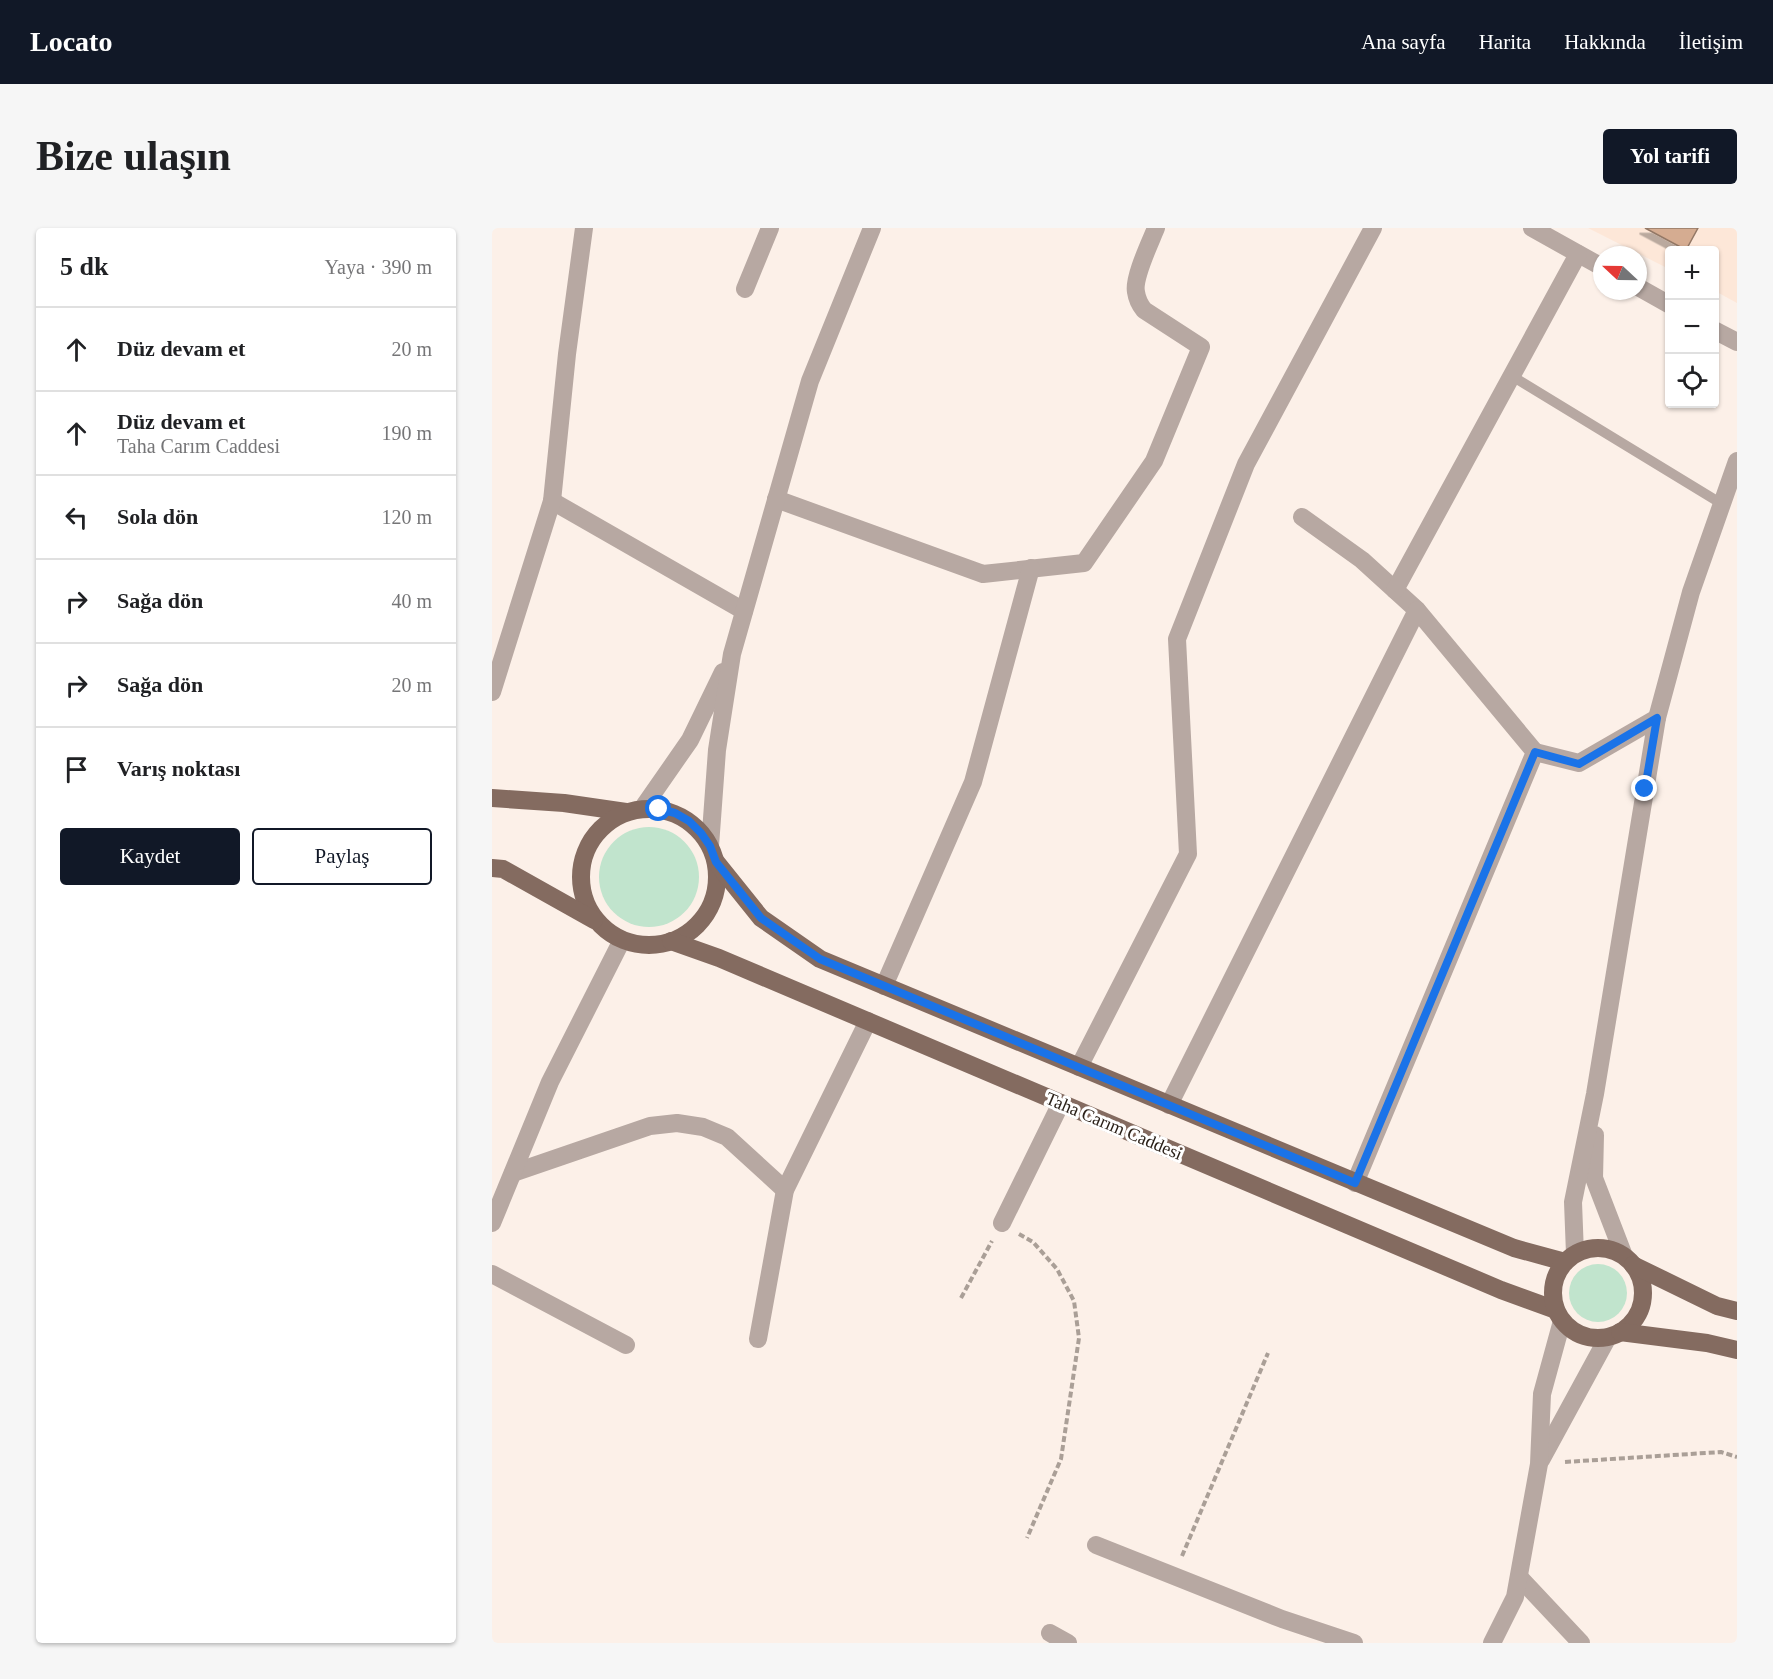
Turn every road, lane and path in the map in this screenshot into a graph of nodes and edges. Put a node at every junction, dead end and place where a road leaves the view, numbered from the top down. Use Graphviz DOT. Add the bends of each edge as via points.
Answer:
graph roads {
  1 [pos="584,228"];
  2 [pos="770,228"];
  3 [pos="872,228"];
  4 [pos="1156,228"];
  5 [pos="1532,228"];
  6 [pos="1365,231"];
  7 [pos="1578,254"];
  8 [pos="1593,262"];
  9 [pos="745,289"];
  10 [pos="1647,292"];
  11 [pos="1665,302"];
  12 [pos="1719,333"];
  13 [pos="1737,342"];
  14 [pos="1512,376"];
  15 [pos="1737,461"];
  16 [pos="776,499"];
  17 [pos="552,501"];
  18 [pos="1722,504"];
  19 [pos="1302,517"];
  20 [pos="1031,568"];
  21 [pos="1395,590"];
  22 [pos="1417,610"];
  23 [pos="744,611"];
  24 [pos="732,654"];
  25 [pos="492,692"];
  26 [pos="1657,718"];
  27 [pos="1535,752"];
  28 [pos="492,798"];
  29 [pos="634,810"];
  30 [pos="713,854"];
  31 [pos="492,868"];
  32 [pos="596,921"];
  33 [pos="622,940"];
  34 [pos="671,942"];
  35 [pos="884,986"];
  36 [pos="868,1022"];
  37 [pos="1079,1067"];
  38 [pos="1595,1094"];
  39 [pos="1061,1103"];
  40 [pos="1169,1105"];
  41 [pos="513,1173"];
  42 [pos="1355,1183"];
  43 [pos="785,1190"];
  44 [pos="492,1223"];
  45 [pos="1002,1223"];
  46 [pos="1570,1258"];
  47 [pos="1628,1261"];
  48 [pos="492,1274"];
  49 [pos="961,1298"];
  50 [pos="1737,1311"];
  51 [pos="1559,1316"];
  52 [pos="1614,1335"];
  53 [pos="758,1339"];
  54 [pos="626,1345"];
  55 [pos="1737,1350"];
  56 [pos="1268,1353"];
  57 [pos="1737,1457"];
  58 [pos="1539,1464"];
  59 [pos="1027,1538"];
  60 [pos="1096,1545"];
  61 [pos="1173,1576"];
  62 [pos="1519,1577"];
  63 [pos="1050,1633"];
  64 [pos="1068,1643"];
  65 [pos="1354,1643"];
  66 [pos="1492,1643"];
  67 [pos="1581,1643"];
  1 -- 17 [label="street"];
  2 -- 9 [label="street"];
  3 -- 16 [label="street" via="810,381"];
  4 -- 20 [label="street" via="1136,281 1138,302 1144,310 1201,347 1154,461 1084,563"];
  5 -- 7 [label="street"];
  6 -- 37 [label="street" via="1245,464 1177,639 1188,854"];
  7 -- 8 [label="street"];
  7 -- 14 [label="street"];
  10 -- 11 [label="street"];
  12 -- 13 [label="street"];
  14 -- 18 [label="lane"];
  14 -- 21 [label="street"];
  15 -- 18 [label="street"];
  16 -- 20 [label="street" via="983,574"];
  16 -- 23 [label="street"];
  17 -- 23 [label="street"];
  17 -- 25 [label="street"];
  18 -- 26 [label="street" via="1691,592"];
  19 -- 21 [label="street" via="1362,560"];
  20 -- 35 [label="street" via="973,782"];
  21 -- 22 [label="street"];
  22 -- 27 [label="street"];
  22 -- 40 [label="street"];
  23 -- 24 [label="street"];
  24 -- 29 [label="street" via="690,740"];
  24 -- 30 [label="street" via="717,750"];
  26 -- 27 [label="street" via="1579,764"];
  26 -- 38 [label="street"];
  27 -- 42 [label="street"];
  28 -- 29 [label="main road"];
  29 -- 30 [label="main road" via="675,813 701,833"];
  29 -- 32 [label="main road" via="611,819 599,830 583,858 582,891"];
  30 -- 34 [label="main road" via="717,879 708,910 699,924"];
  30 -- 35 [label="main road" via="761,918 820,959"];
  31 -- 32 [label="main road" via="503,869"];
  32 -- 33 [label="main road"];
  33 -- 34 [label="main road" via="638,945"];
  33 -- 41 [label="street" via="550,1082"];
  34 -- 36 [label="main road, Taha Carım Caddesi" via="719,958"];
  35 -- 37 [label="main road"];
  36 -- 39 [label="main road, Taha Carım Caddesi"];
  36 -- 43 [label="street"];
  37 -- 40 [label="main road"];
  38 -- 46 [label="street" via="1573,1202"];
  38 -- 47 [label="street" via="1594,1178"];
  39 -- 45 [label="street"];
  39 -- 51 [label="main road, Taha Carım Caddesi"];
  40 -- 42 [label="main road"];
  41 -- 43 [label="street" via="650,1126 677,1123 703,1126 727,1137"];
  41 -- 44 [label="street"];
  42 -- 46 [label="main road" via="1514,1248"];
  43 -- 53 [label="street"];
  45 -- 49 [label="path"];
  45 -- 59 [label="path" via="1033,1242 1058,1269 1074,1302 1079,1338 1061,1459"];
  46 -- 47 [label="main road" via="1599,1248"];
  46 -- 51 [label="main road" via="1553,1285"];
  47 -- 50 [label="main road" via="1717,1306"];
  47 -- 52 [label="main road" via="1639,1276 1642,1302 1630,1324"];
  48 -- 54 [label="street"];
  51 -- 52 [label="main road" via="1571,1330 1583,1336"];
  51 -- 58 [label="street" via="1542,1394"];
  52 -- 55 [label="main road" via="1707,1343"];
  52 -- 58 [label="street"];
  56 -- 61 [label="path"];
  57 -- 58 [label="path" via="1721,1452"];
  58 -- 62 [label="street"];
  60 -- 61 [label="street"];
  61 -- 65 [label="street"];
  62 -- 66 [label="street" via="1515,1597"];
  62 -- 67 [label="street"];
  63 -- 64 [label="street"];
}
